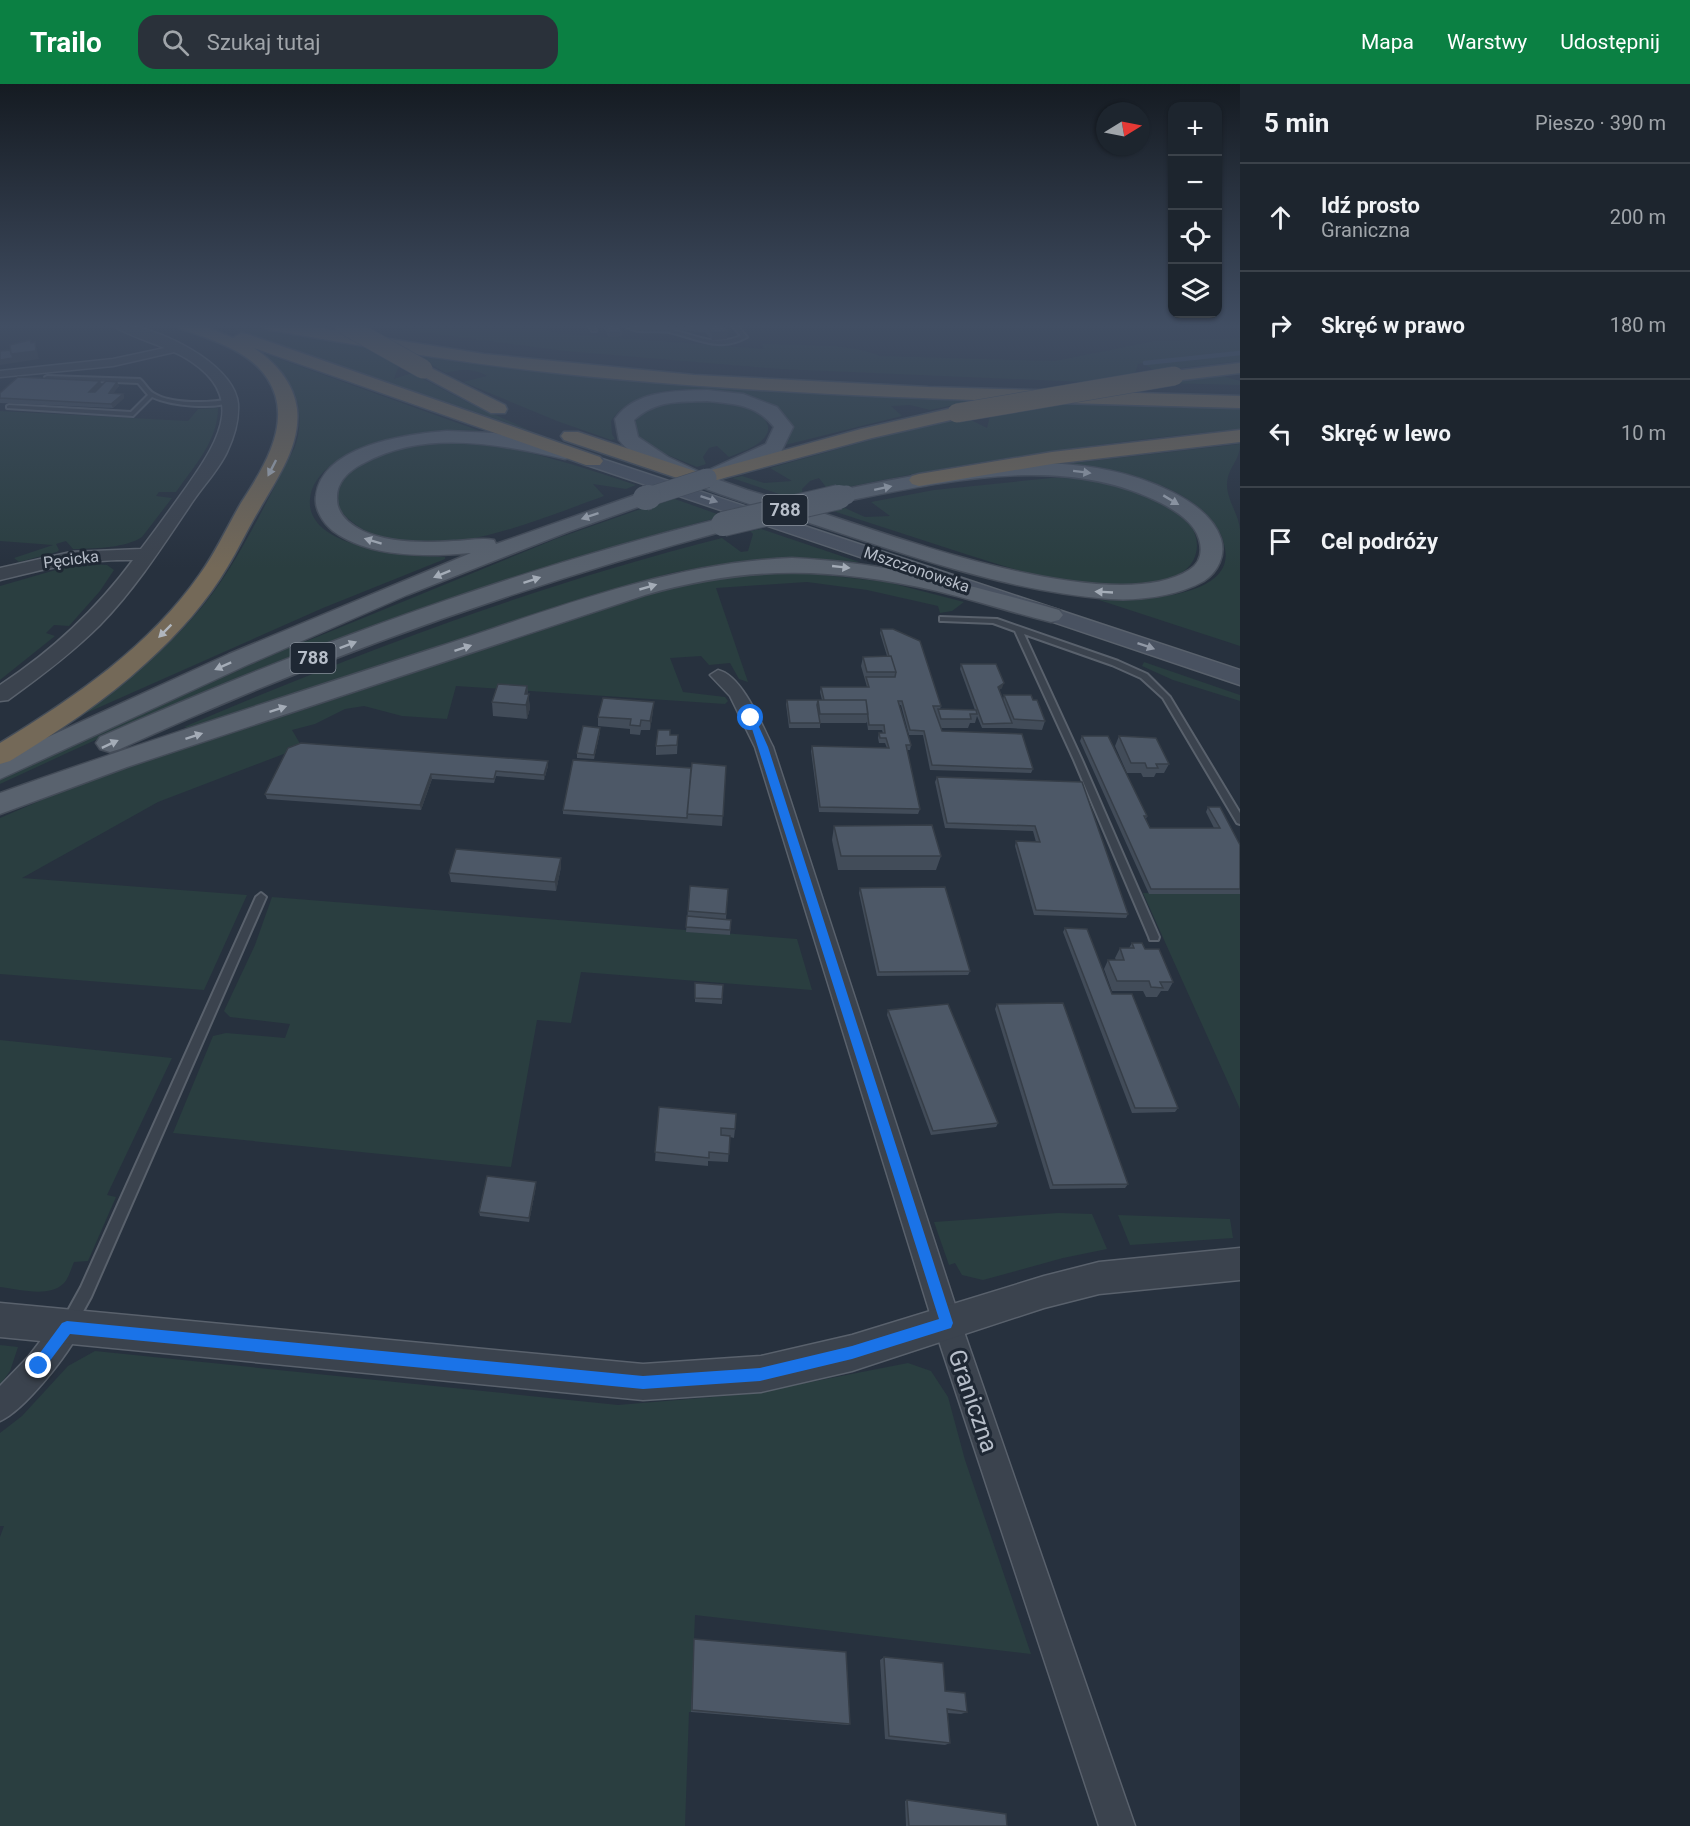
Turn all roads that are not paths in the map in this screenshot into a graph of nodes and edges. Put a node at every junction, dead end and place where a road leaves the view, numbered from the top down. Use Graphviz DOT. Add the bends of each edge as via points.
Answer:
graph roads {
  1 [pos="142,405"];
  2 [pos="231,405"];
  3 [pos="288,405"];
  4 [pos="435,405"];
  5 [pos="490,405"];
  6 [pos="643,405"];
  7 [pos="759,405"];
  8 [pos="1002,405"];
  9 [pos="9,407"];
  10 [pos="1240,436"];
  11 [pos="593,461"];
  12 [pos="749,463"];
  13 [pos="703,478"];
  14 [pos="919,480"];
  15 [pos="535,535"];
  16 [pos="144,555"];
  17 [pos="928,555"];
  18 [pos="0,574"];
  19 [pos="1051,615"];
  20 [pos="943,619"];
  21 [pos="1019,631"];
  22 [pos="1240,658"];
  23 [pos="718,675"];
  24 [pos="1240,678"];
  25 [pos="0,695"];
  26 [pos="0,755"];
  27 [pos="0,770"];
  28 [pos="0,796"];
  29 [pos="0,804"];
  30 [pos="1240,821"];
  31 [pos="261,897"];
  32 [pos="1154,937"];
  33 [pos="1240,1264"];
  34 [pos="0,1320"];
  35 [pos="947,1323"];
  36 [pos="67,1328"];
  37 [pos="0,1407"];
  38 [pos="1117,1826"];
  1 -- 9 [label="lane" via="133,414"];
  2 -- 16 [label="street" via="225,441"];
  3 -- 26 [label="highway, one-way" via="290,419 272,471 206,583 183,613 116,675"];
  4 -- 11 [label="highway"];
  5 -- 13 [label="highway, bridge" via="538,425"];
  6 -- 13 [label="main road" via="626,417 622,425 624,434"];
  7 -- 12 [label="main road" via="773,412 783,429 781,440"];
  8 -- 12 [label="highway, bridge"];
  10 -- 14 [label="highway" via="1052,458"];
  15 -- 11 [label="main road, one-way" via="476,547 392,546 365,539 340,526 325,501 327,488 346,465 367,453 439,436 502,438"];
  11 -- 19 [label="main road, Mszczonowska, one-way"];
  12 -- 13 [label="highway"];
  13 -- 15 [label="main road, one-way, bridge"];
  13 -- 17 [label="main road"];
  14 -- 17 [label="main road, one-way" via="1045,470 1117,478 1147,487 1189,511 1211,538 1213,550 1203,572 1191,579 1174,586 1134,592 1062,587"];
  28 -- 14 [label="main road, 788, one-way, bridge" via="124,737 393,628 554,573 723,524"];
  15 -- 27 [label="main road, 788, one-way" via="278,641"];
  16 -- 18 [label="street, Pęcicka" via="75,556"];
  16 -- 25 [label="street" via="92,621 36,671"];
  17 -- 22 [label="main road, Mszczonowska"];
  19 -- 24 [label="main road, Mszczonowska, one-way"];
  29 -- 19 [label="main road, one-way" via="117,761 637,590 701,573 774,564 873,570"];
  20 -- 21 [label="lane" via="988,620"];
  21 -- 30 [label="lane" via="1115,663 1156,686 1177,713"];
  21 -- 32 [label="lane"];
  23 -- 35 [label="street, Graniczna" via="737,694 764,747"];
  31 -- 36 [label="lane" via="96,1271"];
  33 -- 35 [label="street" via="1099,1278"];
  34 -- 36 [label="street"];
  35 -- 36 [label="street" via="852,1353 760,1374 643,1382"];
  35 -- 38 [label="street, Graniczna"];
  36 -- 37 [label="street" via="39,1366"];
}
